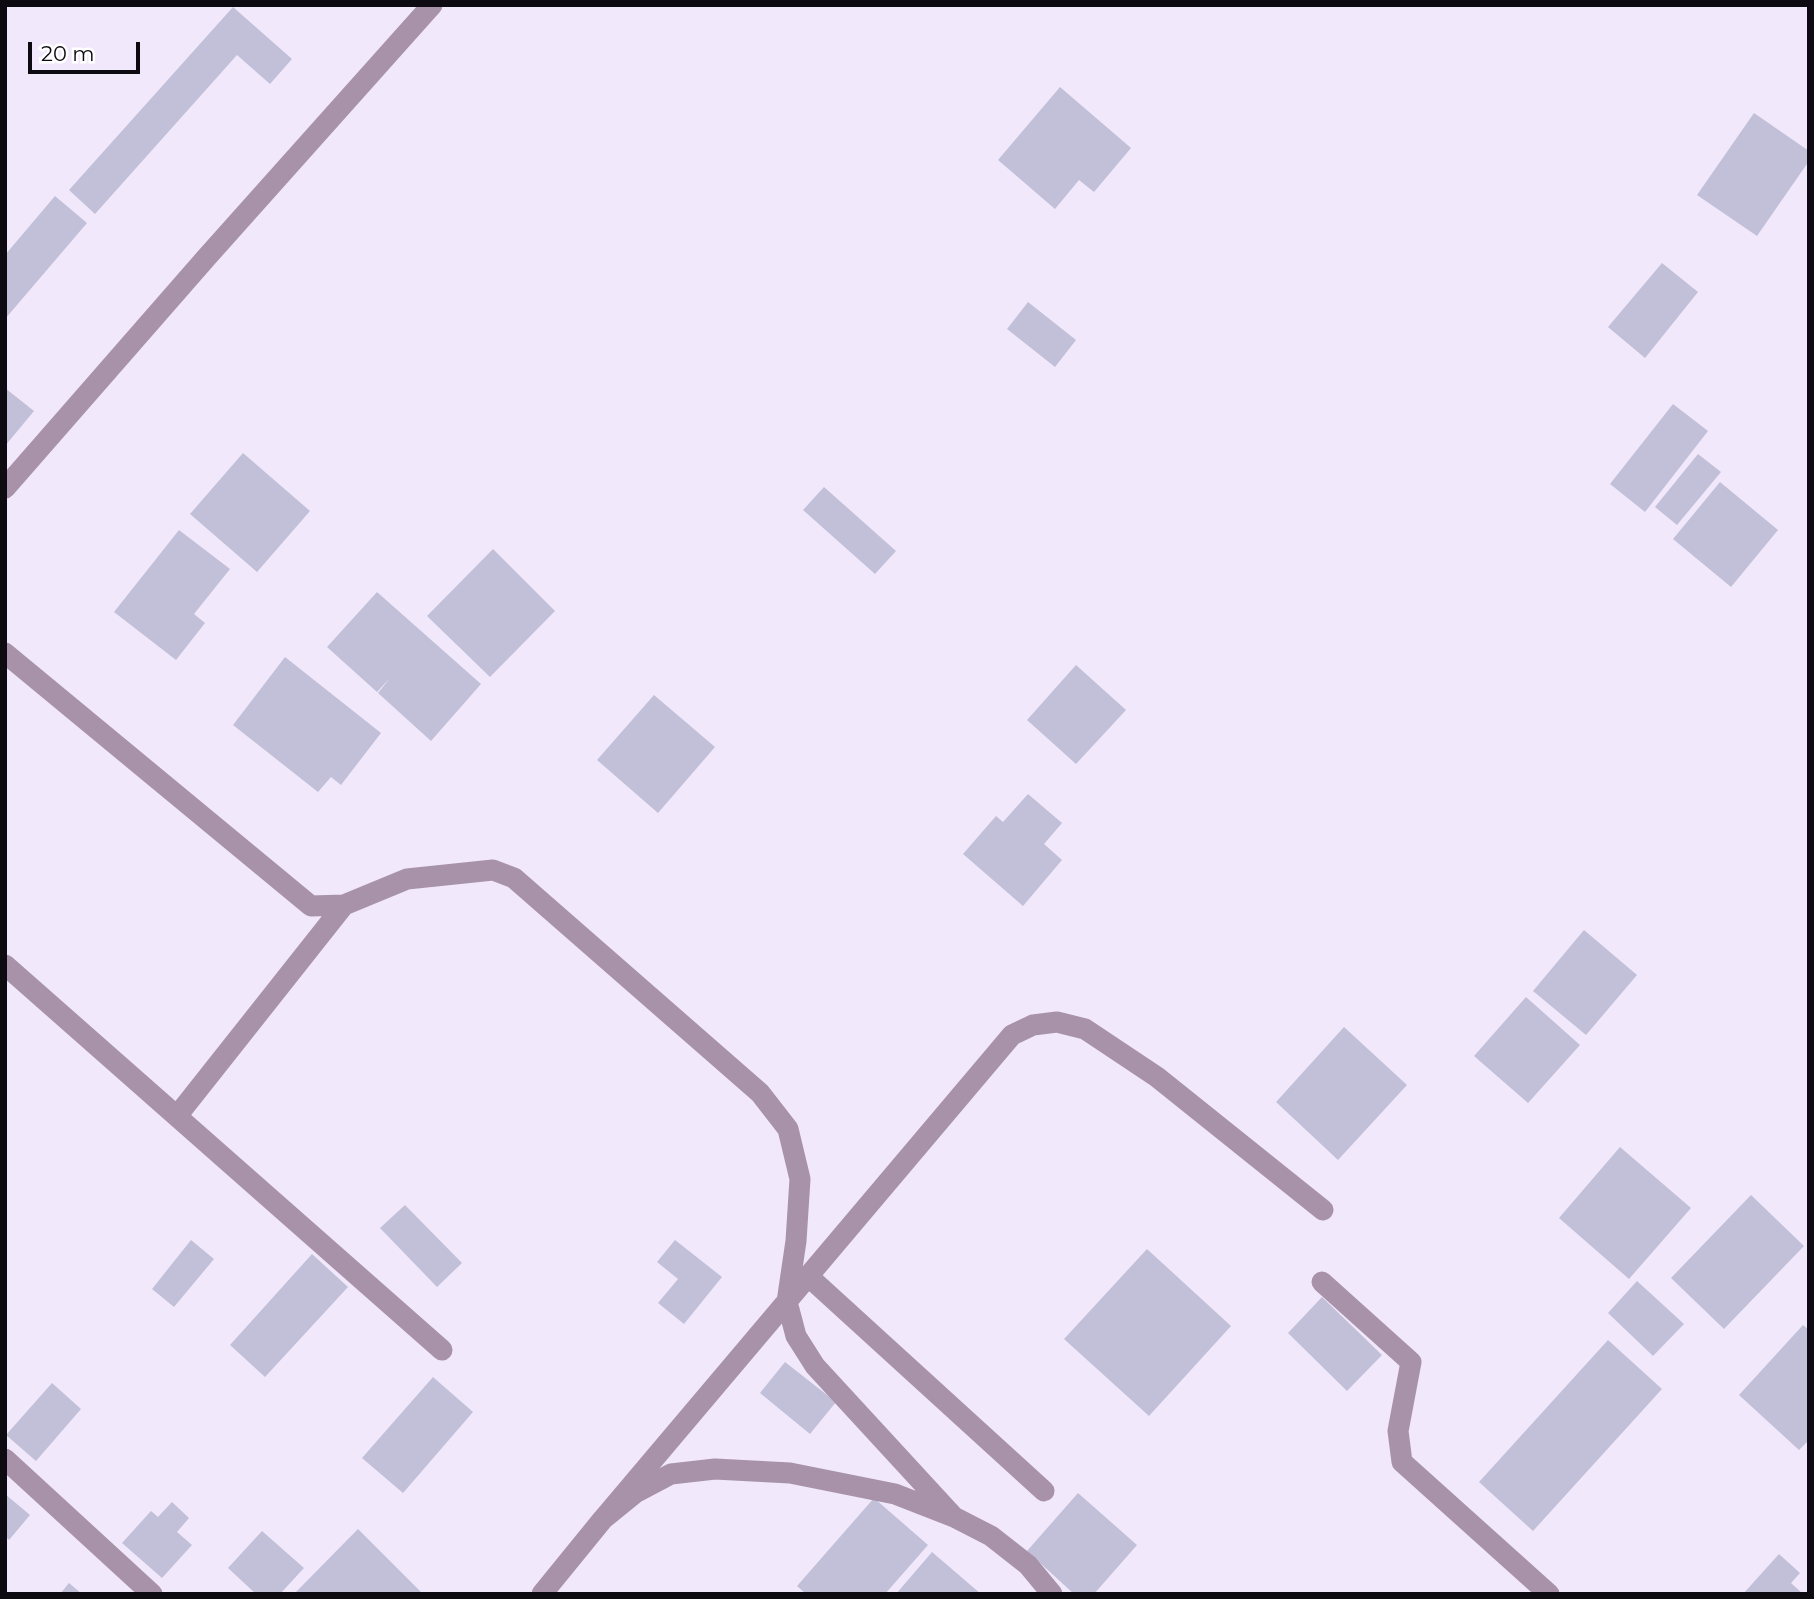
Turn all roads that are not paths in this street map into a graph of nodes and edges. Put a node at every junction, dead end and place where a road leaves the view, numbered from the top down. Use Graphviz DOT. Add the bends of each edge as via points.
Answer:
graph roads {
  1 [pos="432,5"];
  2 [pos="5,488"];
  3 [pos="5,653"];
  4 [pos="344,905"];
  5 [pos="5,965"];
  6 [pos="177,1116"];
  7 [pos="1323,1210"];
  8 [pos="808,1276"];
  9 [pos="1322,1282"];
  10 [pos="787,1301"];
  11 [pos="442,1350"];
  12 [pos="5,1459"];
  13 [pos="1044,1491"];
  14 [pos="954,1517"];
  15 [pos="603,1519"];
  16 [pos="152,1594"];
  17 [pos="542,1594"];
  18 [pos="1052,1594"];
  19 [pos="1549,1594"];
  1 -- 2 [label="street"];
  3 -- 4 [label="street" via="311,906"];
  4 -- 6 [label="street"];
  4 -- 10 [label="street" via="407,879 493,870 514,878 760,1093 788,1129 800,1179"];
  5 -- 6 [label="street"];
  6 -- 11 [label="street"];
  7 -- 8 [label="street" via="1147,1070 1085,1029 1045,1023 1012,1035"];
  8 -- 10 [label="street"];
  8 -- 13 [label="street"];
  9 -- 19 [label="street" via="1411,1362 1398,1431 1402,1462"];
  10 -- 14 [label="street" via="796,1336 815,1366"];
  10 -- 15 [label="street"];
  12 -- 16 [label="street"];
  14 -- 15 [label="street" via="895,1494 856,1486 790,1473 715,1469 671,1474 635,1493"];
  14 -- 18 [label="street" via="991,1536 1019,1558"];
  15 -- 17 [label="street"];
}
